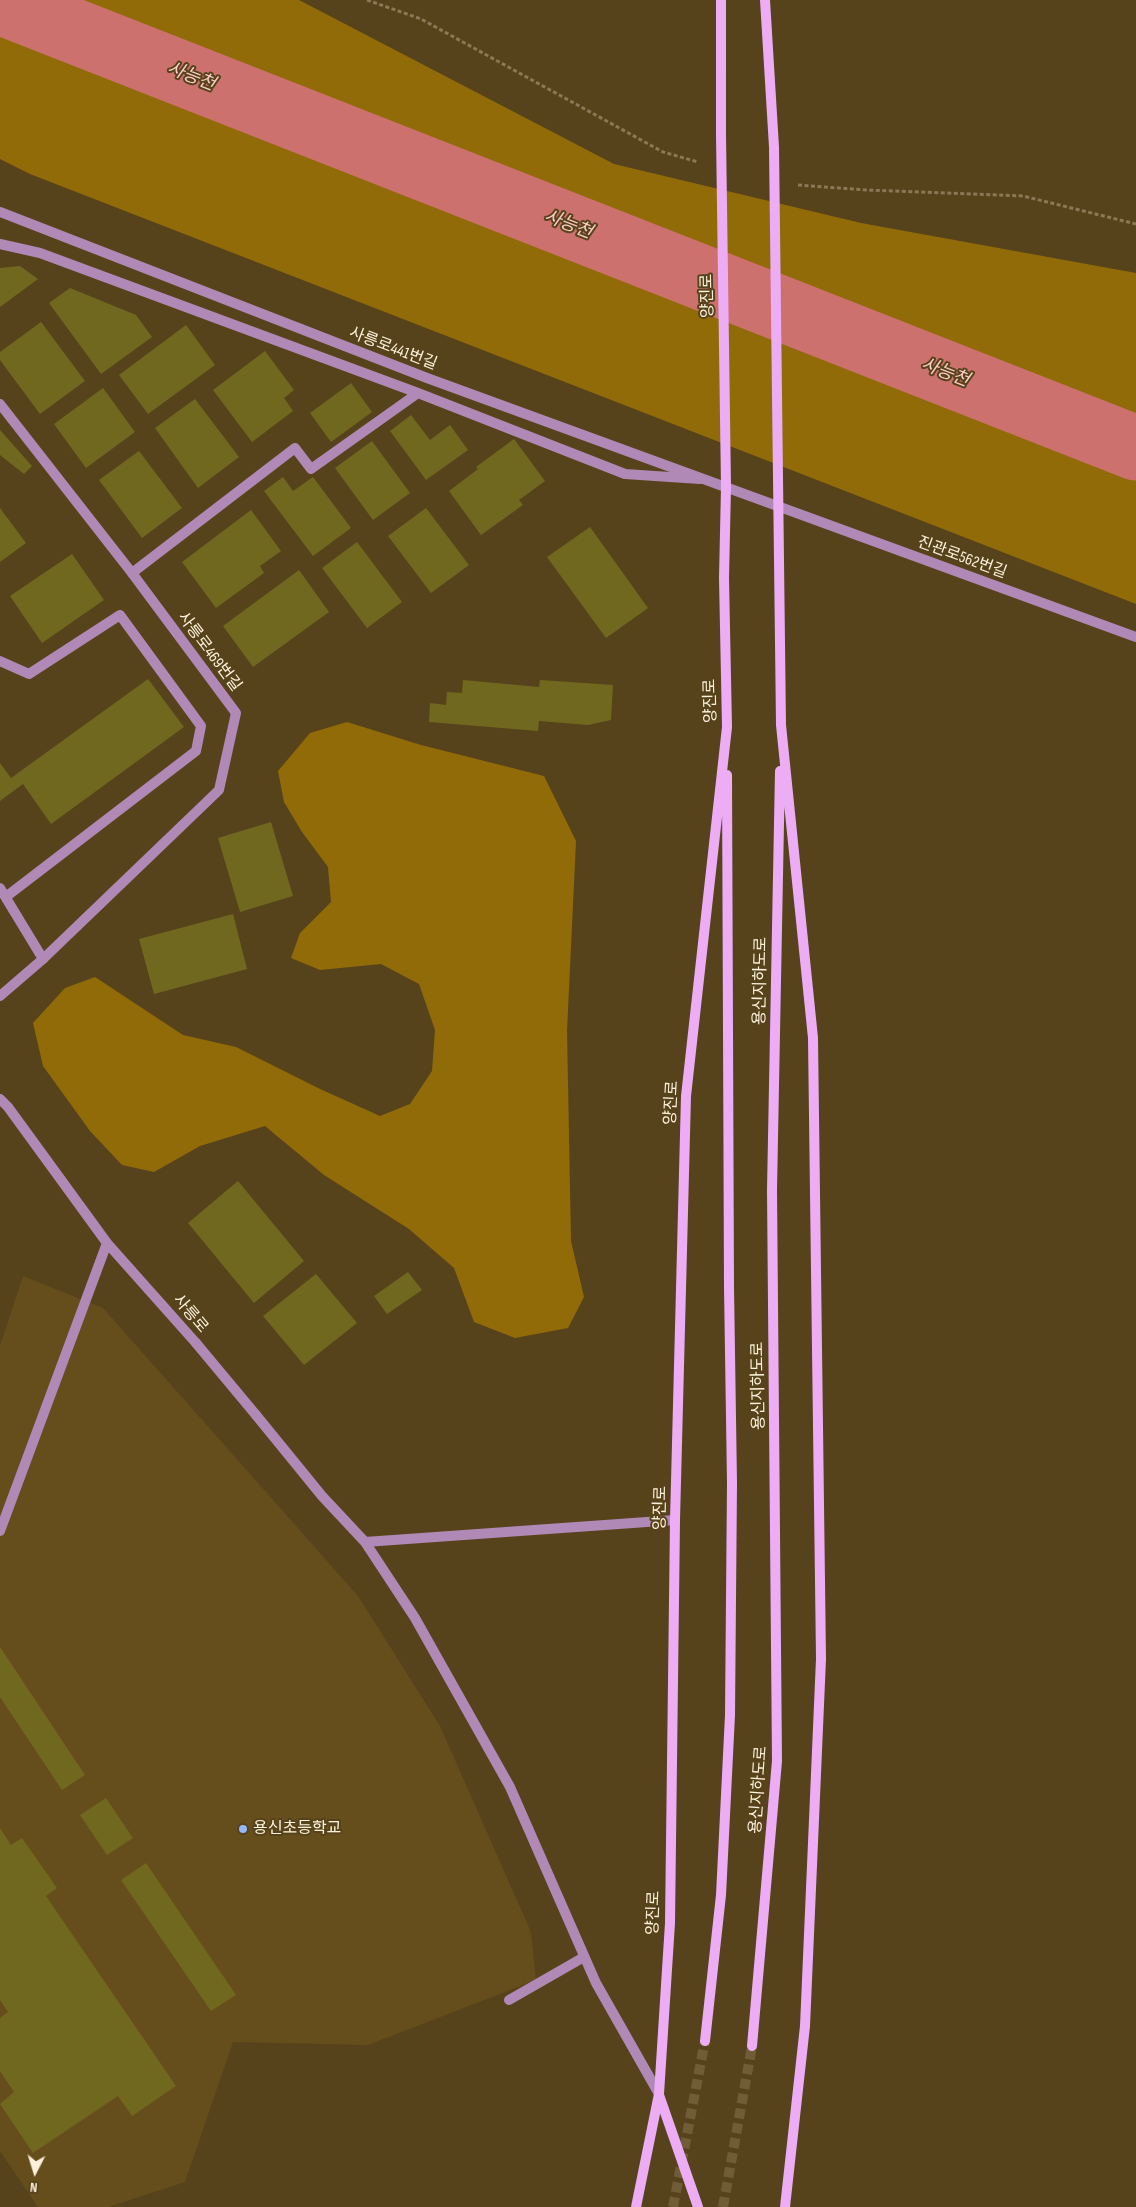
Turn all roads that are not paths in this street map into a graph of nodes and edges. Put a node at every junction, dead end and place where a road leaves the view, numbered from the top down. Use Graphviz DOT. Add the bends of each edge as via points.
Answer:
graph roads {
  1 [pos="721,0"];
  2 [pos="766,0"];
  3 [pos="0,212"];
  4 [pos="0,244"];
  5 [pos="418,393"];
  6 [pos="0,404"];
  7 [pos="705,480"];
  8 [pos="726,488"];
  9 [pos="777,507"];
  10 [pos="132,573"];
  11 [pos="1136,637"];
  12 [pos="0,661"];
  13 [pos="781,725"];
  14 [pos="727,727"];
  15 [pos="3,892"];
  16 [pos="43,959"];
  17 [pos="0,996"];
  18 [pos="0,1099"];
  19 [pos="107,1243"];
  20 [pos="676,1520"];
  21 [pos="0,1531"];
  22 [pos="365,1542"];
  23 [pos="584,1957"];
  24 [pos="509,2000"];
  25 [pos="705,2041"];
  26 [pos="752,2046"];
  27 [pos="659,2094"];
  28 [pos="636,2207"];
  29 [pos="698,2207"];
  30 [pos="785,2207"];
  1 -- 8 [label="main road, 양진로"];
  2 -- 9 [label="main road" via="774,147"];
  3 -- 7 [label="street, 사릉로441번길" via="427,378"];
  4 -- 5 [label="street" via="40,253"];
  5 -- 7 [label="street" via="625,474"];
  5 -- 10 [label="street" via="311,469 295,448"];
  6 -- 10 [label="street, 사릉로469번길"];
  7 -- 8 [label="street, 사릉로441번길"];
  8 -- 9 [label="street, 사릉로441번길"];
  8 -- 14 [label="main road, 양진로"];
  9 -- 11 [label="street, 진관로562번길"];
  9 -- 13 [label="main road"];
  10 -- 16 [label="street, 사릉로469번길" via="236,713 219,790"];
  12 -- 15 [label="street" via="29,674 120,615 201,726 196,751"];
  13 -- 26 [label="main road, 용신지하도로" via="772,1190 777,1761"];
  13 -- 30 [label="main road" via="813,1038 820,1659 805,2026"];
  14 -- 20 [label="main road, 양진로" via="686,1096"];
  14 -- 25 [label="main road, 용신지하도로" via="732,1483 730,1715 721,1895"];
  15 -- 16 [label="street"];
  16 -- 17 [label="street, 사릉로469번길"];
  18 -- 19 [label="street, 사릉로"];
  19 -- 21 [label="street"];
  19 -- 22 [label="street, 사릉로" via="196,1343 322,1496"];
  20 -- 22 [label="street"];
  20 -- 27 [label="main road, 양진로" via="670,1923"];
  22 -- 23 [label="street, 사릉로" via="415,1618 510,1787"];
  23 -- 24 [label="street"];
  23 -- 27 [label="street, 사릉로"];
  27 -- 28 [label="main road, 양진로"];
  27 -- 29 [label="main road"];
}
